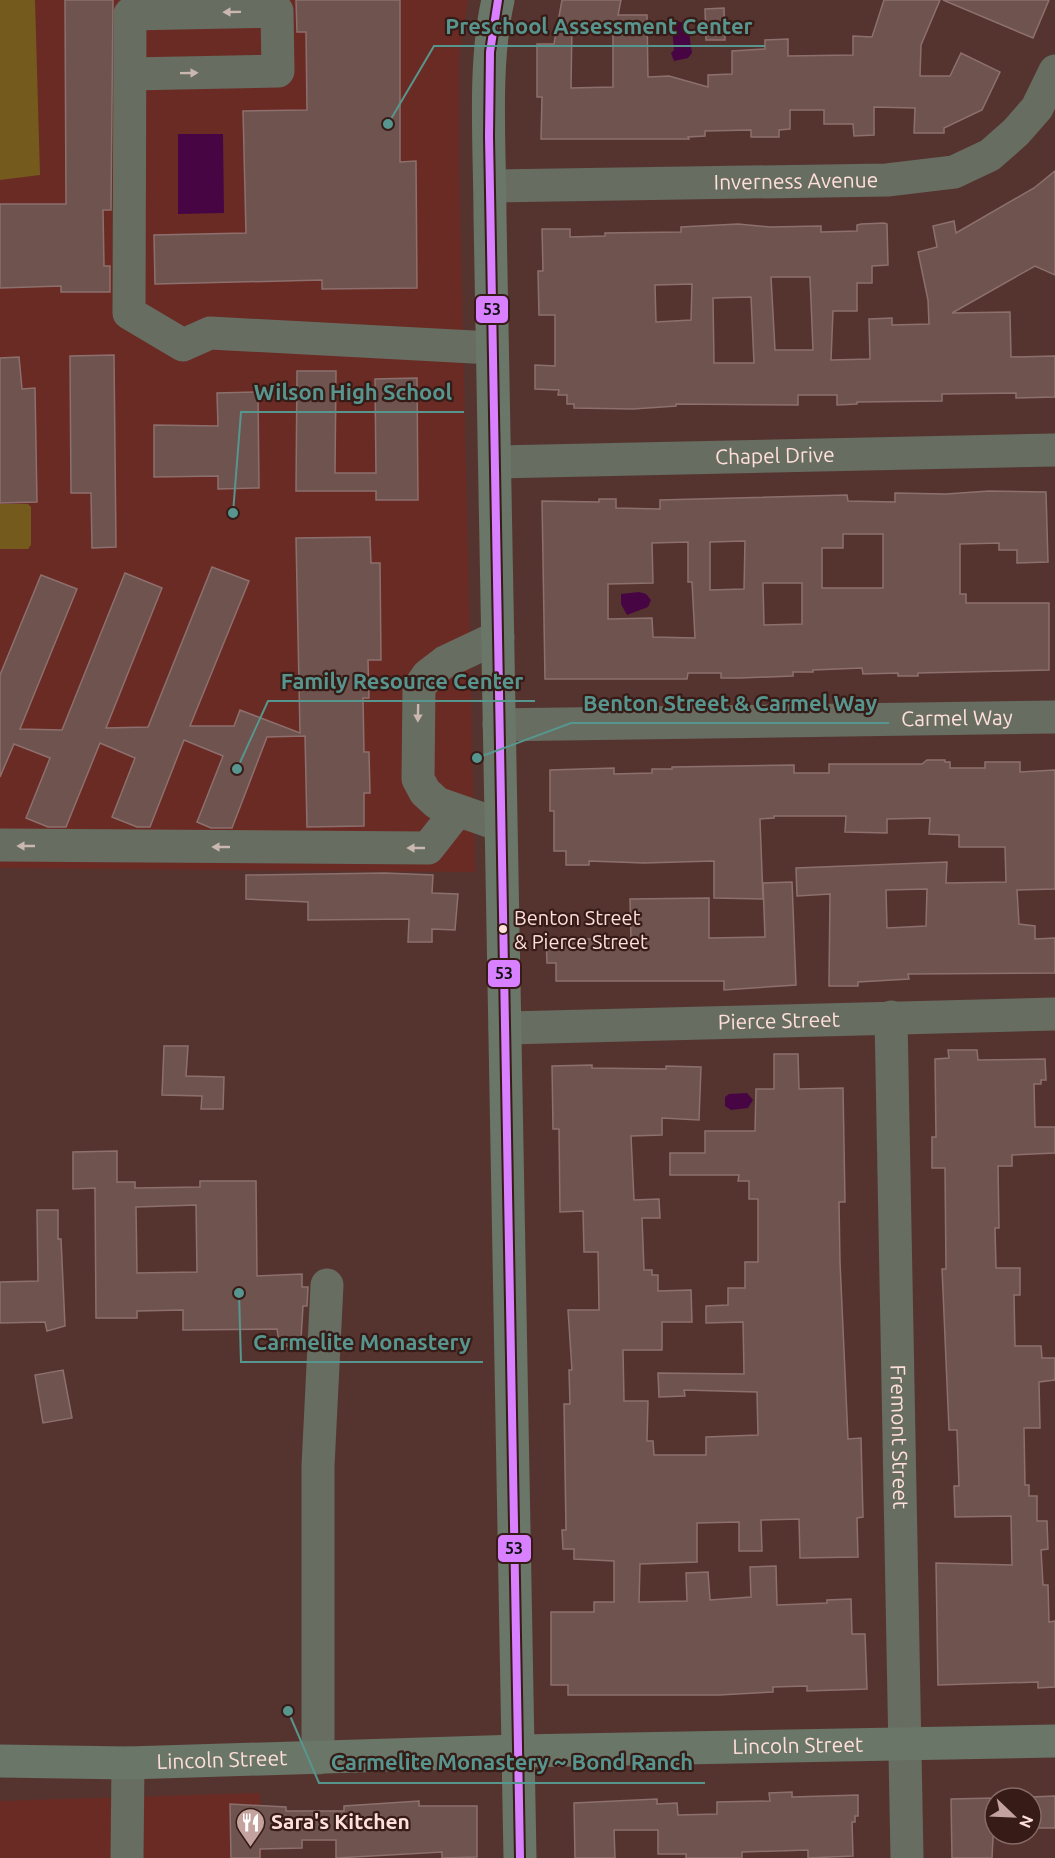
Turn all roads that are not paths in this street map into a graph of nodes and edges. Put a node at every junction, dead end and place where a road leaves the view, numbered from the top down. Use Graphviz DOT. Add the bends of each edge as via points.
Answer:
graph roads {
  1 [pos="498,0"];
  2 [pos="1055,71"];
  3 [pos="130,74"];
  4 [pos="490,186"];
  5 [pos="492,348"];
  6 [pos="1055,450"];
  7 [pos="495,462"];
  8 [pos="498,637"];
  9 [pos="1055,717"];
  10 [pos="499,725"];
  11 [pos="457,811"];
  12 [pos="500,825"];
  13 [pos="0,845"];
  14 [pos="1055,1014"];
  15 [pos="891,1017"];
  16 [pos="505,1028"];
  17 [pos="327,1285"];
  18 [pos="1055,1741"];
  19 [pos="907,1743"];
  20 [pos="519,1751"];
  21 [pos="318,1758"];
  22 [pos="0,1761"];
  23 [pos="128,1763"];
  24 [pos="127,1858"];
  25 [pos="520,1858"];
  26 [pos="907,1858"];
  1 -- 4 [label="main road" via="490,77"];
  2 -- 4 [label="street, Inverness Avenue" via="1037,108 1016,132 990,155 954,172 887,180"];
  3 -- 3 [label="street, one-way" via="278,71 277,11 130,14"];
  3 -- 5 [label="street" via="129,314 183,345 210,333"];
  4 -- 5 [label="main road"];
  5 -- 7 [label="main road"];
  6 -- 7 [label="street, Chapel Drive"];
  7 -- 8 [label="main road"];
  8 -- 10 [label="main road"];
  8 -- 11 [label="street, one-way" via="445,662 419,688 418,779 424,792 437,803"];
  9 -- 10 [label="street, Carmel Way"];
  10 -- 12 [label="main road"];
  11 -- 12 [label="street"];
  11 -- 13 [label="street, one-way" via="428,848"];
  12 -- 16 [label="main road"];
  14 -- 15 [label="street, Pierce Street"];
  15 -- 16 [label="street, Pierce Street"];
  15 -- 19 [label="street, Fremont Street"];
  16 -- 20 [label="main road"];
  17 -- 21 [label="street" via="318,1466"];
  18 -- 19 [label="main road, Lincoln Street"];
  19 -- 20 [label="main road, Lincoln Street"];
  19 -- 26 [label="street, Fremont Street"];
  20 -- 21 [label="main road, Lincoln Street"];
  20 -- 25 [label="main road"];
  21 -- 23 [label="main road, Lincoln Street"];
  22 -- 23 [label="main road, Lincoln Street"];
  23 -- 24 [label="street"];
}
